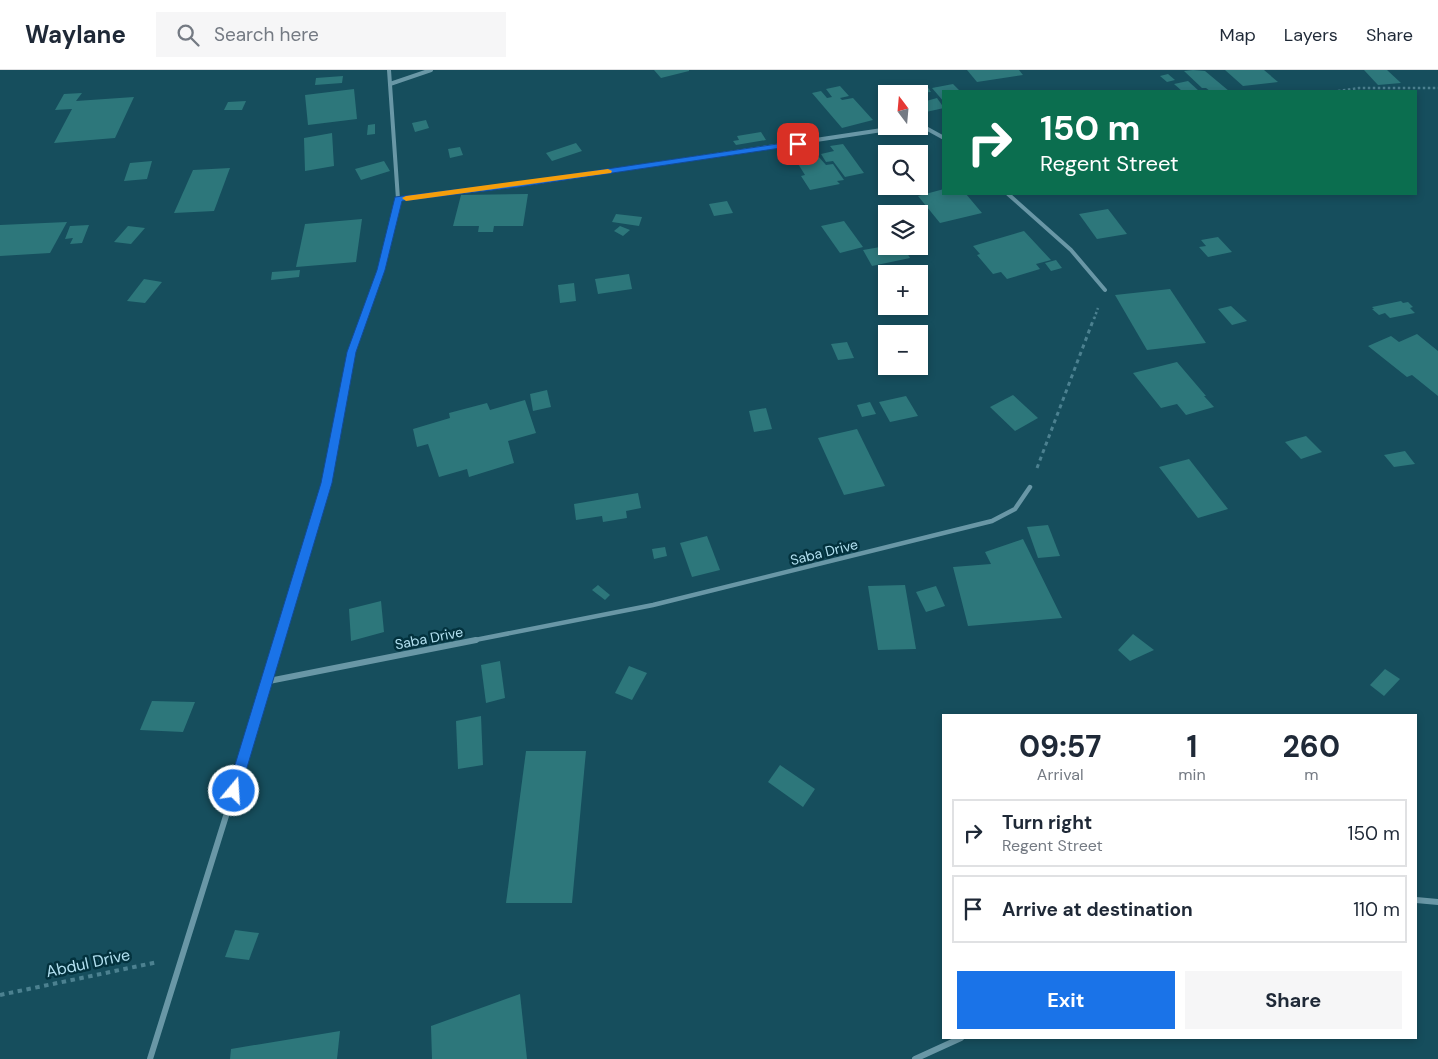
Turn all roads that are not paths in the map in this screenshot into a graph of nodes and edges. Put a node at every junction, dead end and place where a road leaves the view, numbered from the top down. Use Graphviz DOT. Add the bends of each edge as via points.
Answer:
graph roads {
  1 [pos="389,70"];
  2 [pos="431,70"];
  3 [pos="390,84"];
  4 [pos="942,137"];
  5 [pos="1009,195"];
  6 [pos="398,199"];
  7 [pos="1105,290"];
  8 [pos="1030,487"];
  9 [pos="269,681"];
  10 [pos="1417,900"];
  11 [pos="1438,902"];
  12 [pos="959,1039"];
  13 [pos="150,1059"];
  14 [pos="915,1059"];
  1 -- 3 [label="street"];
  2 -- 3 [label="street"];
  3 -- 6 [label="street"];
  4 -- 6 [label="street" via="924,127 902,127 518,185"];
  5 -- 7 [label="street" via="1071,250"];
  6 -- 9 [label="street" via="381,270 352,352 327,483"];
  8 -- 9 [label="street, Saba Drive" via="1015,509 1000,517 930,538 653,605"];
  9 -- 13 [label="street"];
  10 -- 11 [label="street"];
  12 -- 14 [label="street"];
}
